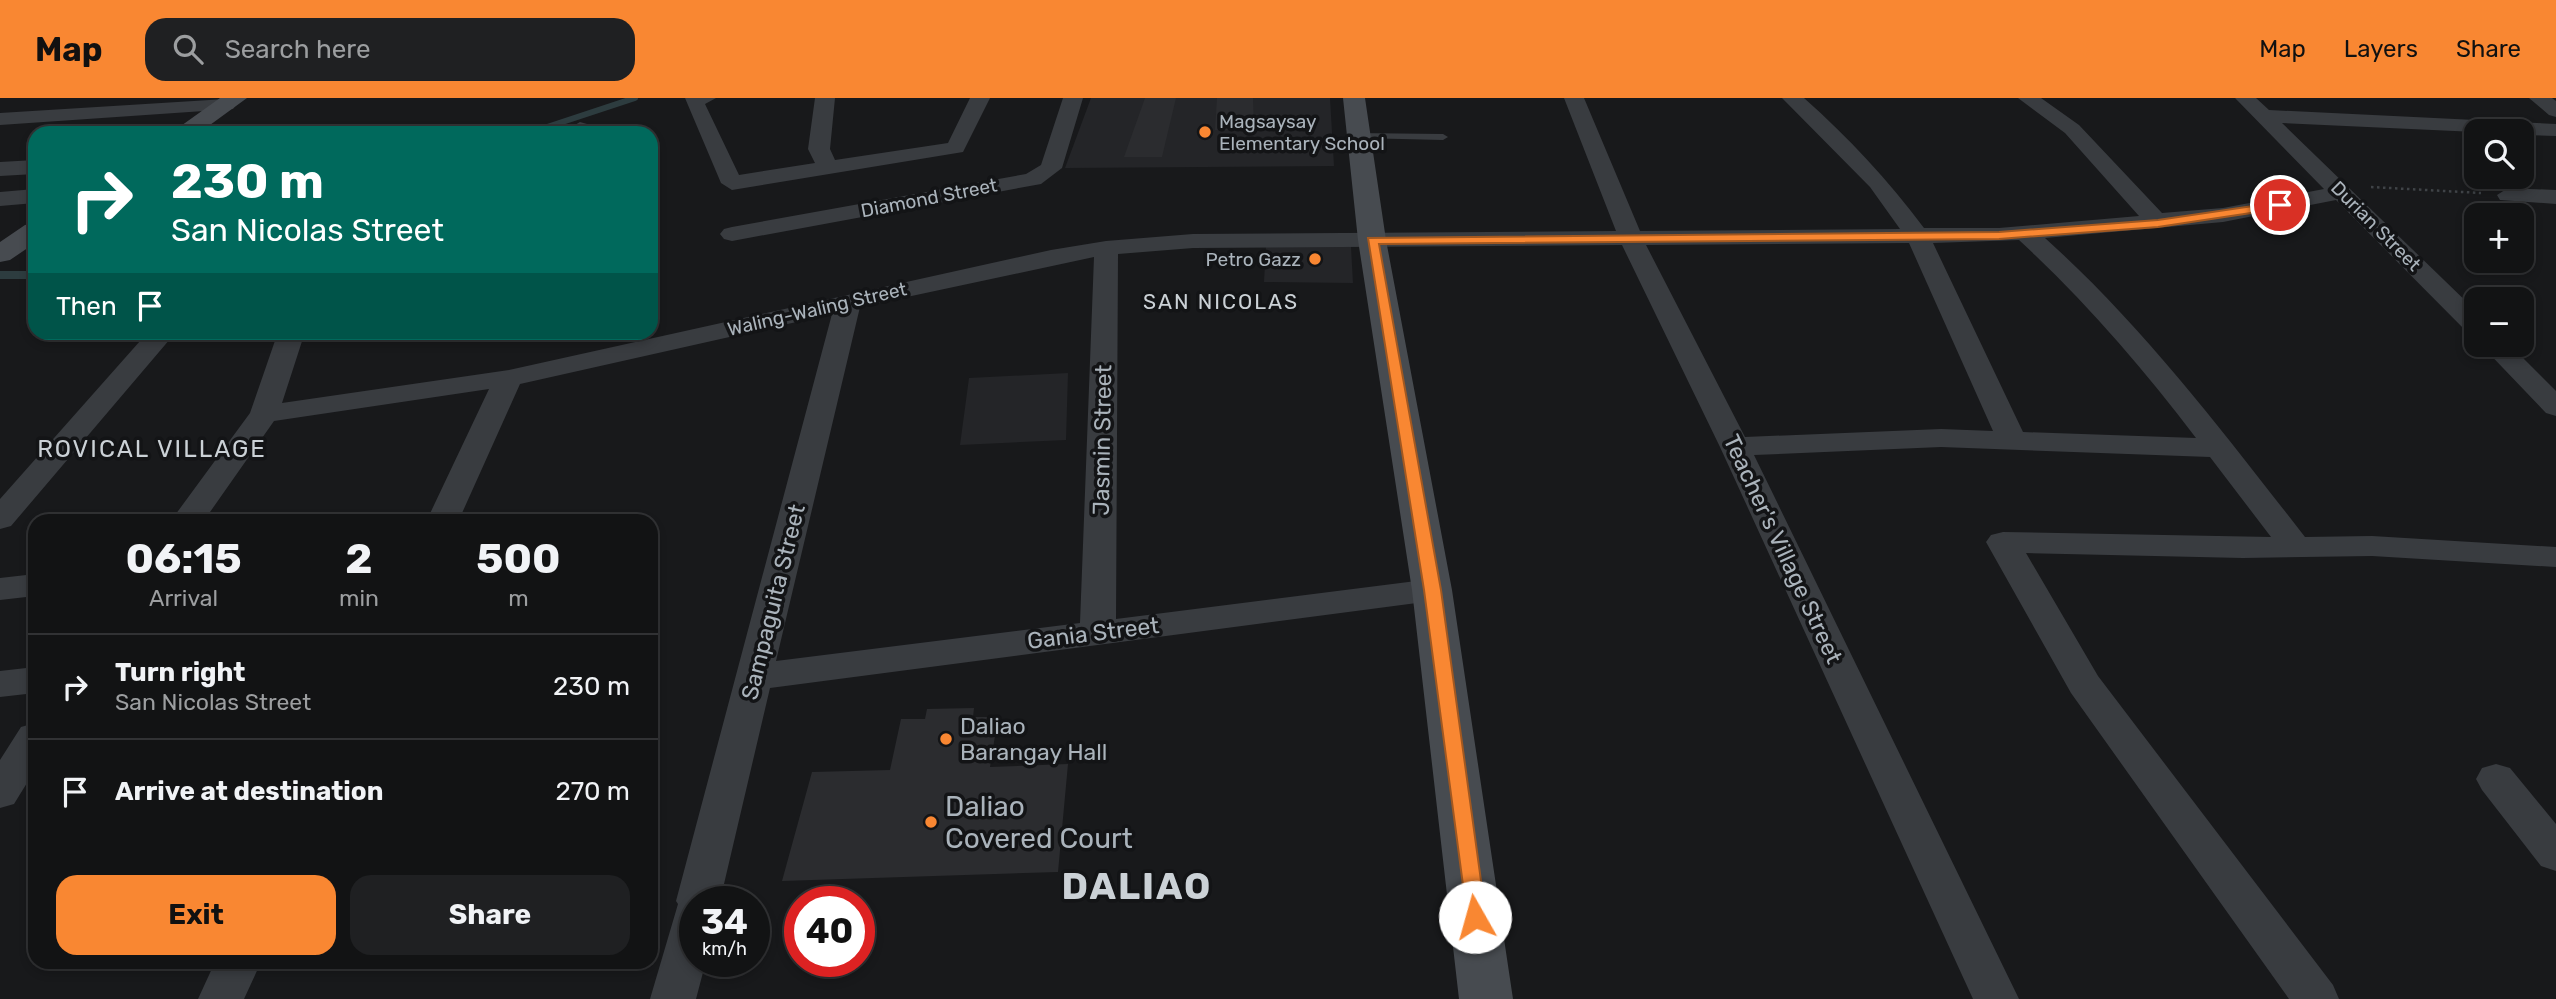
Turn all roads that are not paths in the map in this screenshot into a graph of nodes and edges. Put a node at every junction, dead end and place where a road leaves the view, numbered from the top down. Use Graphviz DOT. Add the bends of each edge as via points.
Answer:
graph roads {
  1 [pos="115,98"];
  2 [pos="825,98"];
  3 [pos="979,98"];
  4 [pos="1073,98"];
  5 [pos="1574,98"];
  6 [pos="1792,98"];
  7 [pos="2028,98"];
  8 [pos="2245,98"];
  9 [pos="2539,98"];
  10 [pos="699,99"];
  11 [pos="231,101"];
  12 [pos="146,109"];
  13 [pos="2556,111"];
  14 [pos="1356,116"];
  15 [pos="2264,116"];
  16 [pos="0,119"];
  17 [pos="194,126"];
  18 [pos="2556,130"];
  19 [pos="1443,137"];
  20 [pos="28,167"];
  21 [pos="828,168"];
  22 [pos="0,169"];
  23 [pos="2339,188"];
  24 [pos="2508,195"];
  25 [pos="28,197"];
  26 [pos="2556,197"];
  27 [pos="0,199"];
  28 [pos="2158,223"];
  29 [pos="732,234"];
  30 [pos="2026,234"];
  31 [pos="28,236"];
  32 [pos="1918,237"];
  33 [pos="1372,240"];
  34 [pos="1632,240"];
  35 [pos="1107,248"];
  36 [pos="0,254"];
  37 [pos="848,302"];
  38 [pos="2464,314"];
  39 [pos="156,340"];
  40 [pos="290,340"];
  41 [pos="2507,357"];
  42 [pos="509,378"];
  43 [pos="2556,407"];
  44 [pos="264,414"];
  45 [pos="2012,440"];
  46 [pos="1735,447"];
  47 [pos="2219,448"];
  48 [pos="192,514"];
  49 [pos="446,514"];
  50 [pos="0,519"];
  51 [pos="2296,547"];
  52 [pos="2556,557"];
  53 [pos="28,586"];
  54 [pos="0,589"];
  55 [pos="1432,590"];
  56 [pos="1098,632"];
  57 [pos="754,677"];
  58 [pos="28,681"];
  59 [pos="0,684"];
  60 [pos="28,748"];
  61 [pos="2497,779"];
  62 [pos="0,793"];
  63 [pos="2556,855"];
  64 [pos="702,886"];
  65 [pos="235,969"];
  66 [pos="679,976"];
  67 [pos="221,999"];
  68 [pos="673,999"];
  69 [pos="1486,999"];
  70 [pos="1996,999"];
  71 [pos="2316,999"];
  1 -- 12 [label="street"];
  2 -- 21 [label="street" via="819,149"];
  3 -- 21 [label="street" via="956,148"];
  4 -- 29 [label="street, Diamond Street" via="1051,168 1033,179"];
  5 -- 34 [label="street, Teacher's Village Street"];
  6 -- 32 [label="street" via="1878,182"];
  7 -- 28 [label="street" via="2072,130"];
  8 -- 15 [label="street, Durian Street"];
  9 -- 13 [label="street"];
  10 -- 21 [label="street" via="732,183"];
  11 -- 12 [label="street"];
  11 -- 17 [label="street"];
  12 -- 16 [label="street"];
  14 -- 19 [label="lane"];
  14 -- 33 [label="street"];
  15 -- 18 [label="street"];
  15 -- 23 [label="street, Durian Street"];
  20 -- 22 [label="street"];
  23 -- 28 [label="street, Waling-Waling Street" via="2223,215"];
  23 -- 38 [label="street, Durian Street"];
  24 -- 26 [label="street"];
  25 -- 27 [label="street"];
  28 -- 30 [label="street, Waling-Waling Street"];
  30 -- 32 [label="street, Waling-Waling Street"];
  30 -- 47 [label="street" via="2081,284 2156,366"];
  31 -- 36 [label="street"];
  32 -- 34 [label="street, Waling-Waling Street"];
  32 -- 45 [label="street"];
  33 -- 34 [label="street, Waling-Waling Street"];
  33 -- 35 [label="street, Waling-Waling Street" via="1194,241"];
  33 -- 55 [label="street"];
  34 -- 46 [label="street, Teacher's Village Street"];
  35 -- 37 [label="street, Waling-Waling Street"];
  35 -- 56 [label="street, Jasmin Street"];
  37 -- 42 [label="street, Waling-Waling Street"];
  37 -- 57 [label="street, Sampaguita Street"];
  39 -- 50 [label="street"];
  40 -- 44 [label="street"];
  41 -- 43 [label="street"];
  42 -- 44 [label="street, Waling-Waling Street"];
  42 -- 49 [label="street"];
  44 -- 48 [label="street"];
  45 -- 46 [label="street" via="1941,438"];
  45 -- 47 [label="street"];
  46 -- 70 [label="street, Teacher's Village Street"];
  47 -- 51 [label="street"];
  51 -- 52 [label="street" via="2372,546"];
  51 -- 71 [label="street" via="2003,542 2084,684"];
  53 -- 54 [label="street"];
  55 -- 56 [label="street, Gania Street"];
  55 -- 69 [label="street"];
  56 -- 57 [label="street, Gania Street"];
  57 -- 64 [label="street, Sampaguita Street"];
  58 -- 59 [label="street"];
  60 -- 62 [label="street"];
  61 -- 63 [label="street"];
  65 -- 67 [label="street"];
  66 -- 68 [label="street"];
}
